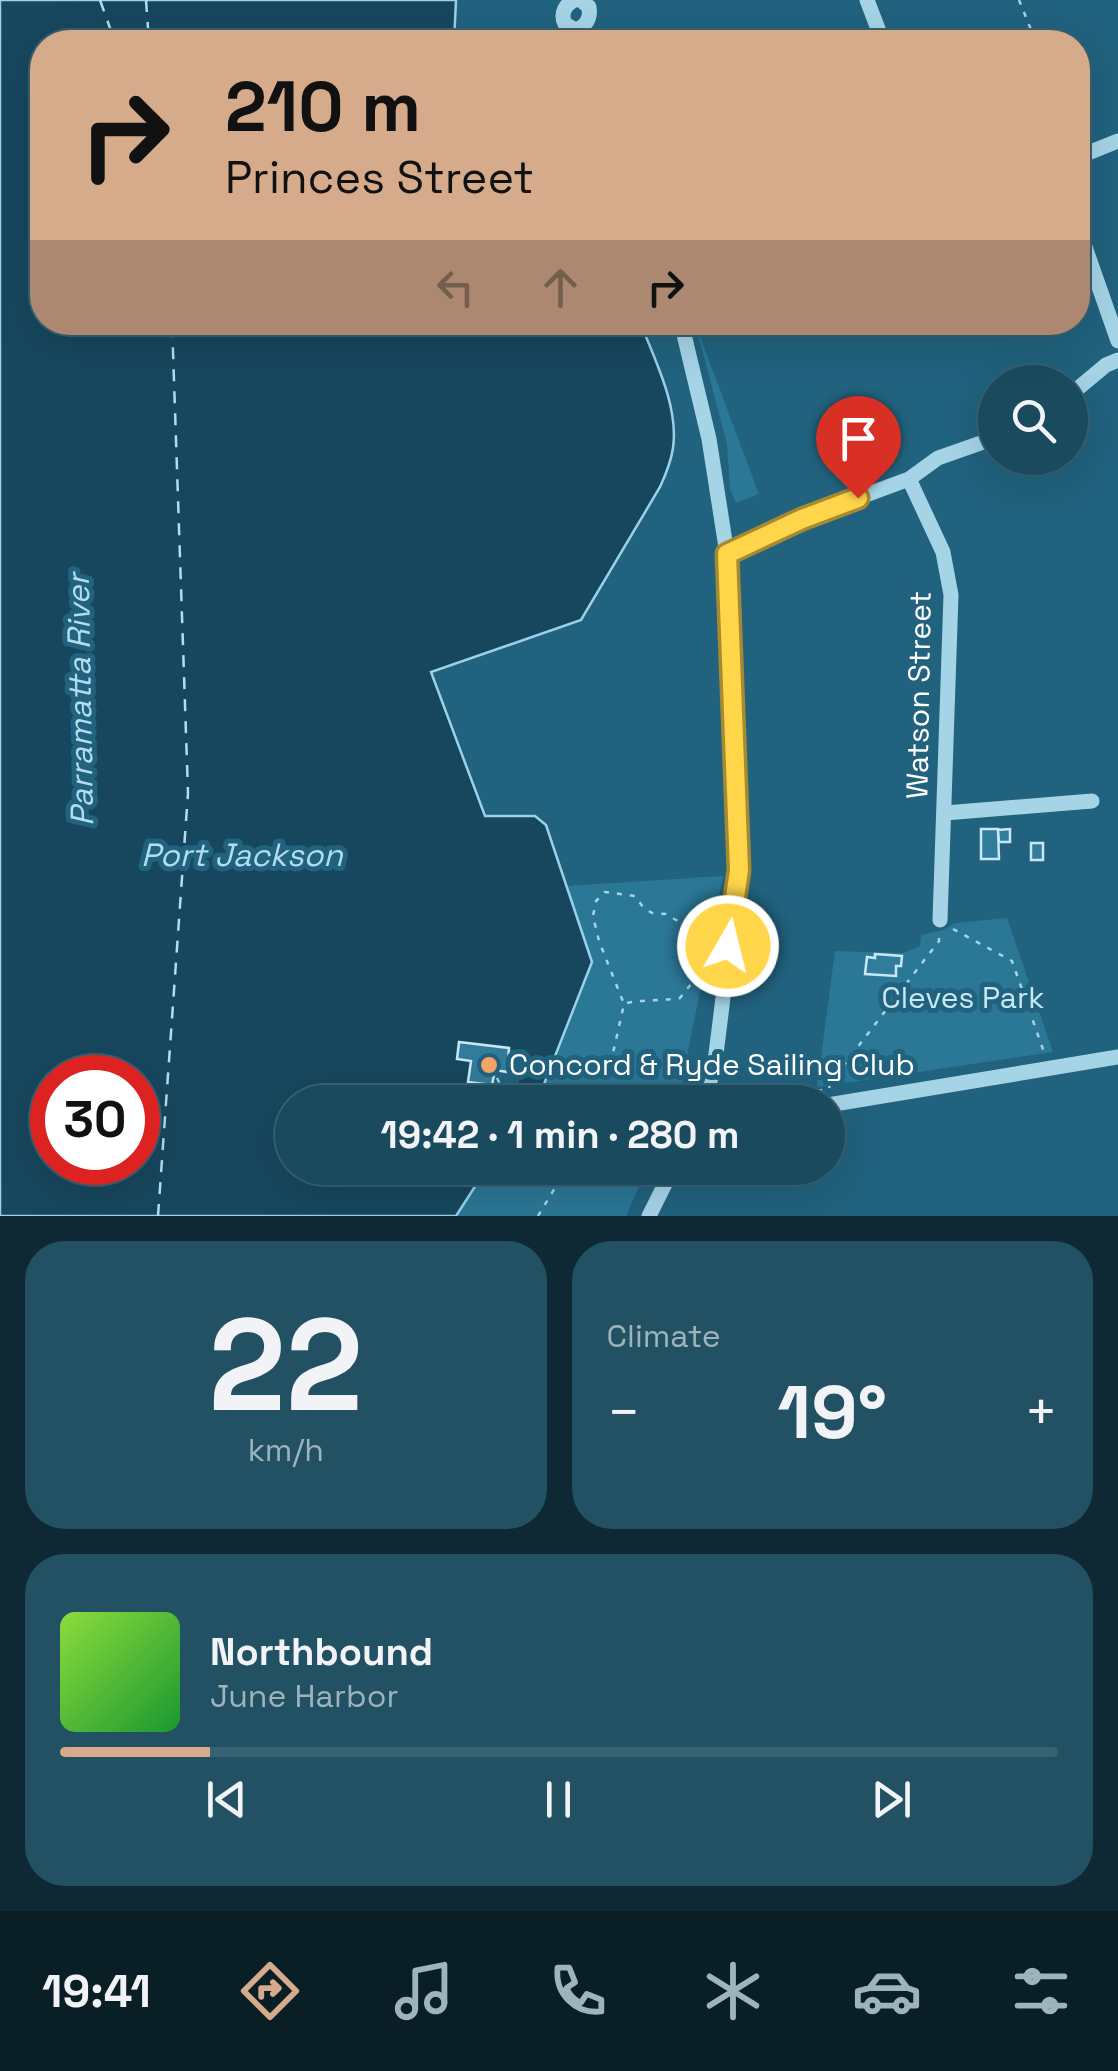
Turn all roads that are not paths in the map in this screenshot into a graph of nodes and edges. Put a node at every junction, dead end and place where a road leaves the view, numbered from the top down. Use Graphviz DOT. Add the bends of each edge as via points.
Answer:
graph roads {
  1 [pos="608,0"];
  2 [pos="867,0"];
  3 [pos="576,2"];
  4 [pos="575,30"];
  5 [pos="587,30"];
  6 [pos="878,30"];
  7 [pos="1118,142"];
  8 [pos="1090,152"];
  9 [pos="1090,261"];
  10 [pos="684,335"];
  11 [pos="1118,339"];
  12 [pos="1118,360"];
  13 [pos="1088,380"];
  14 [pos="978,444"];
  15 [pos="909,479"];
  16 [pos="727,554"];
  17 [pos="1092,801"];
  18 [pos="945,813"];
  19 [pos="940,920"];
  20 [pos="1118,1057"];
  21 [pos="707,1085"];
  22 [pos="845,1102"];
  23 [pos="664,1185"];
  24 [pos="649,1216"];
  1 -- 3 [label="street"];
  2 -- 6 [label="street"];
  3 -- 4 [label="street" via="563,16"];
  3 -- 5 [label="street"];
  7 -- 8 [label="street"];
  9 -- 11 [label="street"];
  10 -- 16 [label="street"];
  12 -- 13 [label="street"];
  14 -- 15 [label="street" via="938,458"];
  15 -- 16 [label="street"];
  15 -- 18 [label="street, Watson Street" via="943,552 951,595"];
  16 -- 21 [label="street" via="739,870 721,944 715,1064"];
  17 -- 18 [label="street"];
  18 -- 19 [label="street, Watson Street"];
  20 -- 22 [label="street"];
  23 -- 24 [label="street"];
}
